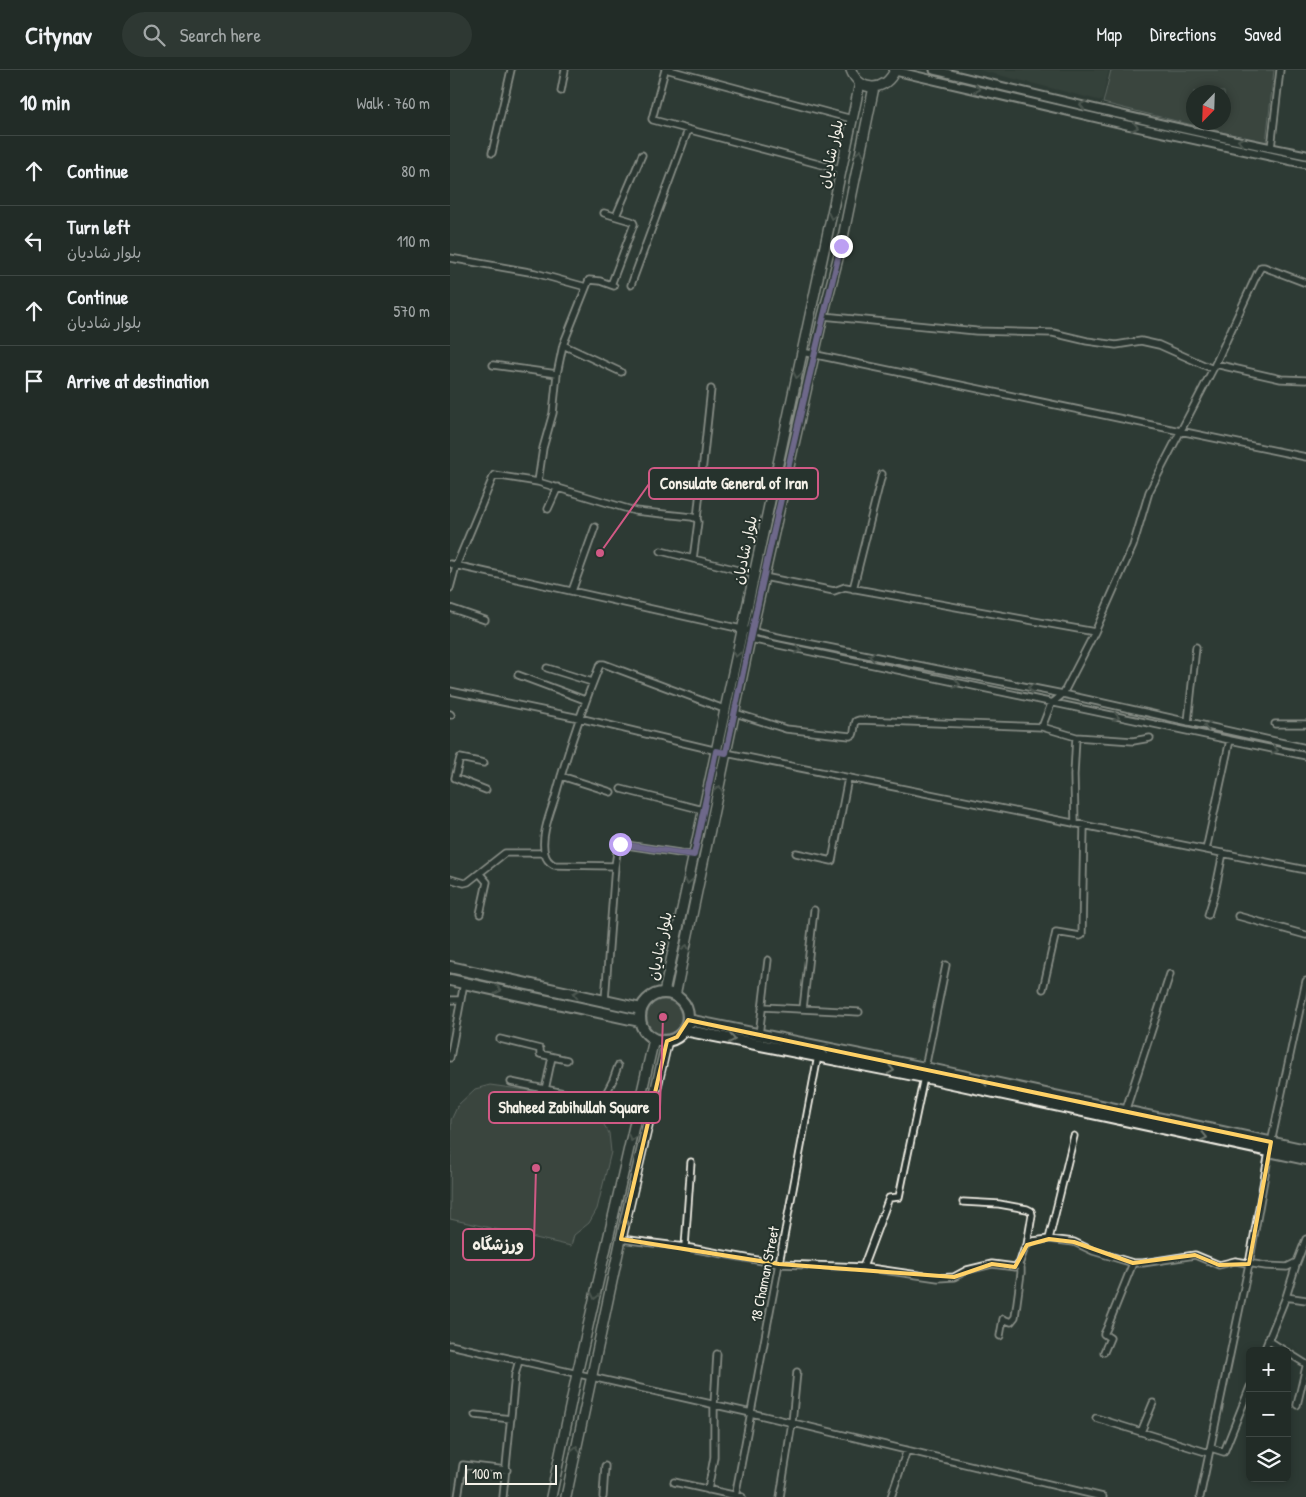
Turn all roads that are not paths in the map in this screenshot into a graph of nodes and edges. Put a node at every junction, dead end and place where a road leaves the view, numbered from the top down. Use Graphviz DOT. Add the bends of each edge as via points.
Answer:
graph roads {
  1 [pos="511,70"];
  2 [pos="565,70"];
  3 [pos="665,70"];
  4 [pos="669,70"];
  5 [pos="851,70"];
  6 [pos="895,70"];
  7 [pos="934,70"];
  8 [pos="1280,70"];
  9 [pos="860,83"];
  10 [pos="874,87"];
  11 [pos="561,91"];
  12 [pos="852,120"];
  13 [pos="688,130"];
  14 [pos="1271,148"];
  15 [pos="492,153"];
  16 [pos="642,155"];
  17 [pos="1306,155"];
  18 [pos="1306,164"];
  19 [pos="842,170"];
  20 [pos="604,213"];
  21 [pos="616,216"];
  22 [pos="450,258"];
  23 [pos="1306,283"];
  24 [pos="631,285"];
  25 [pos="586,288"];
  26 [pos="823,316"];
  27 [pos="563,345"];
  28 [pos="802,352"];
  29 [pos="815,354"];
  30 [pos="492,365"];
  31 [pos="1214,367"];
  32 [pos="621,372"];
  33 [pos="557,374"];
  34 [pos="1306,380"];
  35 [pos="711,389"];
  36 [pos="1180,431"];
  37 [pos="1306,456"];
  38 [pos="882,474"];
  39 [pos="538,482"];
  40 [pos="558,487"];
  41 [pos="548,509"];
  42 [pos="697,519"];
  43 [pos="595,527"];
  44 [pos="661,551"];
  45 [pos="693,559"];
  46 [pos="453,565"];
  47 [pos="754,574"];
  48 [pos="764,577"];
  49 [pos="450,588"];
  50 [pos="853,588"];
  51 [pos="572,591"];
  52 [pos="450,608"];
  53 [pos="486,620"];
  54 [pos="742,629"];
  55 [pos="1096,632"];
  56 [pos="751,635"];
  57 [pos="1196,647"];
  58 [pos="547,668"];
  59 [pos="518,676"];
  60 [pos="592,682"];
  61 [pos="450,691"];
  62 [pos="1063,694"];
  63 [pos="586,700"];
  64 [pos="1051,704"];
  65 [pos="724,709"];
  66 [pos="735,713"];
  67 [pos="579,718"];
  68 [pos="1188,722"];
  69 [pos="1275,724"];
  70 [pos="1306,724"];
  71 [pos="1042,727"];
  72 [pos="1076,737"];
  73 [pos="1150,738"];
  74 [pos="1230,740"];
  75 [pos="1306,748"];
  76 [pos="716,751"];
  77 [pos="726,753"];
  78 [pos="1306,756"];
  79 [pos="484,763"];
  80 [pos="450,769"];
  81 [pos="457,770"];
  82 [pos="561,776"];
  83 [pos="848,778"];
  84 [pos="621,789"];
  85 [pos="486,790"];
  86 [pos="611,792"];
  87 [pos="703,810"];
  88 [pos="1076,824"];
  89 [pos="1084,826"];
  90 [pos="1206,850"];
  91 [pos="544,853"];
  92 [pos="796,853"];
  93 [pos="1223,853"];
  94 [pos="694,855"];
  95 [pos="615,866"];
  96 [pos="1306,870"];
  97 [pos="480,874"];
  98 [pos="450,879"];
  99 [pos="814,910"];
  100 [pos="480,914"];
  101 [pos="1208,915"];
  102 [pos="1238,916"];
  103 [pos="1306,935"];
  104 [pos="768,960"];
  105 [pos="946,966"];
  106 [pos="450,967"];
  107 [pos="1170,974"];
  108 [pos="450,980"];
  109 [pos="1306,981"];
  110 [pos="464,983"];
  111 [pos="1043,989"];
  112 [pos="664,993"];
  113 [pos="676,996"];
  114 [pos="450,1000"];
  115 [pos="461,1000"];
  116 [pos="605,1000"];
  117 [pos="762,1007"];
  118 [pos="641,1009"];
  119 [pos="803,1009"];
  120 [pos="859,1012"];
  121 [pos="640,1020"];
  122 [pos="686,1025"];
  123 [pos="759,1035"];
  124 [pos="500,1039"];
  125 [pos="654,1039"];
  126 [pos="668,1041"];
  127 [pos="818,1056"];
  128 [pos="552,1057"];
  129 [pos="450,1058"];
  130 [pos="567,1060"];
  131 [pos="618,1066"];
  132 [pos="924,1072"];
  133 [pos="511,1082"];
  134 [pos="545,1090"];
  135 [pos="602,1102"];
  136 [pos="640,1105"];
  137 [pos="1125,1112"];
  138 [pos="1074,1136"];
  139 [pos="1270,1147"];
  140 [pos="1306,1150"];
  141 [pos="1306,1159"];
  142 [pos="691,1162"];
  143 [pos="963,1202"];
  144 [pos="621,1239"];
  145 [pos="1048,1239"];
  146 [pos="1306,1239"];
  147 [pos="1027,1245"];
  148 [pos="685,1247"];
  149 [pos="1304,1250"];
  150 [pos="1297,1262"];
  151 [pos="1133,1263"];
  152 [pos="779,1264"];
  153 [pos="1249,1264"];
  154 [pos="1018,1266"];
  155 [pos="863,1267"];
  156 [pos="1286,1297"];
  157 [pos="1306,1300"];
  158 [pos="1000,1336"];
  159 [pos="1268,1340"];
  160 [pos="450,1344"];
  161 [pos="1265,1347"];
  162 [pos="1278,1347"];
  163 [pos="1104,1352"];
  164 [pos="717,1354"];
  165 [pos="1291,1356"];
  166 [pos="519,1360"];
  167 [pos="1306,1366"];
  168 [pos="797,1372"];
  169 [pos="577,1374"];
  170 [pos="592,1377"];
  171 [pos="1248,1392"];
  172 [pos="1153,1403"];
  173 [pos="1297,1404"];
  174 [pos="714,1405"];
  175 [pos="751,1413"];
  176 [pos="475,1415"];
  177 [pos="1096,1418"];
  178 [pos="511,1419"];
  179 [pos="792,1423"];
  180 [pos="1141,1432"];
  181 [pos="907,1450"];
  182 [pos="1210,1450"];
  183 [pos="605,1466"];
  184 [pos="507,1470"];
  185 [pos="674,1482"];
  186 [pos="708,1490"];
  187 [pos="735,1496"];
  188 [pos="458,1497"];
  189 [pos="503,1497"];
  190 [pos="552,1497"];
  191 [pos="566,1497"];
  192 [pos="603,1497"];
  193 [pos="742,1497"];
  194 [pos="780,1497"];
  195 [pos="891,1497"];
  196 [pos="1103,1497"];
  197 [pos="1200,1497"];
  1 -- 15 [label="street"];
  2 -- 11 [label="street"];
  3 -- 13 [label="street" via="652,119"];
  4 -- 12 [label="street"];
  5 -- 9 [label="main road"];
  6 -- 10 [label="main road" via="887,82"];
  6 -- 18 [label="street, one-way"];
  14 -- 7 [label="street, one-way"];
  8 -- 14 [label="street"];
  9 -- 10 [label="main road"];
  9 -- 12 [label="main road, بلوار شادیان"];
  26 -- 10 [label="main road, بلوار شادیان, one-way"];
  12 -- 19 [label="main road, بلوار شادیان"];
  13 -- 19 [label="street"];
  13 -- 24 [label="street"];
  14 -- 17 [label="street"];
  16 -- 21 [label="street"];
  19 -- 28 [label="main road, بلوار شادیان, one-way"];
  20 -- 21 [label="street"];
  21 -- 25 [label="street" via="634,224 613,285 589,281"];
  22 -- 25 [label="street" via="535,273"];
  23 -- 31 [label="street" via="1261,268"];
  25 -- 27 [label="street"];
  26 -- 29 [label="main road, بلوار شادیان"];
  26 -- 31 [label="street" via="976,331 1053,333 1116,345 1141,341 1159,344"];
  27 -- 32 [label="street"];
  27 -- 33 [label="street"];
  28 -- 29 [label="street"];
  28 -- 47 [label="main road, بلوار شادیان, one-way"];
  29 -- 36 [label="street"];
  29 -- 48 [label="main road, بلوار شادیان"];
  30 -- 33 [label="street"];
  31 -- 34 [label="street" via="1281,379"];
  31 -- 36 [label="street"];
  33 -- 39 [label="street" via="553,413"];
  35 -- 42 [label="street"];
  36 -- 37 [label="street"];
  36 -- 55 [label="street" via="1149,492 1133,546"];
  38 -- 50 [label="street"];
  39 -- 40 [label="street"];
  39 -- 46 [label="street" via="494,475"];
  40 -- 41 [label="street"];
  40 -- 42 [label="street" via="635,511"];
  42 -- 45 [label="street"];
  43 -- 51 [label="street"];
  44 -- 45 [label="street"];
  45 -- 47 [label="street"];
  46 -- 49 [label="street"];
  46 -- 51 [label="street"];
  47 -- 54 [label="main road, بلوار شادیان"];
  48 -- 50 [label="street" via="834,591 843,587"];
  48 -- 56 [label="main road, بلوار شادیان"];
  50 -- 55 [label="street"];
  51 -- 54 [label="street"];
  52 -- 53 [label="street"];
  54 -- 56 [label="street"];
  54 -- 65 [label="main road, بلوار شادیان, one-way"];
  55 -- 62 [label="street"];
  62 -- 56 [label="street, one-way"];
  56 -- 64 [label="street, one-way"];
  56 -- 66 [label="main road, بلوار شادیان"];
  57 -- 68 [label="street"];
  58 -- 60 [label="street"];
  59 -- 63 [label="street"];
  60 -- 63 [label="street"];
  60 -- 65 [label="street" via="604,664"];
  61 -- 67 [label="street"];
  62 -- 64 [label="street"];
  62 -- 68 [label="street"];
  63 -- 67 [label="street"];
  64 -- 71 [label="street"];
  64 -- 74 [label="street, one-way"];
  65 -- 76 [label="main road, بلوار شادیان"];
  66 -- 71 [label="street" via="786,729 850,736 859,720"];
  66 -- 77 [label="main road, بلوار شادیان"];
  67 -- 76 [label="street"];
  67 -- 82 [label="street"];
  75 -- 68 [label="street, one-way"];
  69 -- 70 [label="street"];
  71 -- 72 [label="street"];
  72 -- 73 [label="street" via="1133,741"];
  72 -- 88 [label="street"];
  74 -- 78 [label="street, one-way"];
  74 -- 90 [label="street"];
  76 -- 77 [label="street"];
  76 -- 87 [label="main road, بلوار شادیان"];
  77 -- 83 [label="street"];
  113 -- 77 [label="main road, بلوار شادیان, one-way"];
  79 -- 81 [label="street" via="460,758"];
  80 -- 81 [label="street"];
  81 -- 85 [label="street" via="456,778"];
  82 -- 86 [label="street"];
  82 -- 91 [label="street" via="545,832"];
  83 -- 88 [label="street"];
  83 -- 92 [label="street" via="832,861"];
  84 -- 87 [label="street"];
  87 -- 94 [label="main road, بلوار شادیان"];
  88 -- 89 [label="street"];
  89 -- 90 [label="street"];
  89 -- 111 [label="street" via="1082,935 1056,932"];
  90 -- 93 [label="street"];
  91 -- 95 [label="street" via="549,863 554,865"];
  91 -- 97 [label="street" via="505,853"];
  93 -- 96 [label="street"];
  93 -- 101 [label="street"];
  94 -- 95 [label="street" via="620,844"];
  94 -- 112 [label="main road, بلوار شادیان, one-way"];
  95 -- 116 [label="street"];
  97 -- 98 [label="street" via="464,883"];
  97 -- 100 [label="street" via="487,882"];
  99 -- 119 [label="street"];
  102 -- 103 [label="street"];
  104 -- 117 [label="street"];
  105 -- 132 [label="street"];
  116 -- 106 [label="highway, one-way"];
  107 -- 137 [label="street"];
  108 -- 110 [label="highway"];
  109 -- 139 [label="street"];
  110 -- 115 [label="street"];
  110 -- 121 [label="highway, one-way"];
  112 -- 113 [label="highway"];
  112 -- 118 [label="highway" via="650,997"];
  113 -- 122 [label="highway" via="685,1006"];
  114 -- 115 [label="street"];
  115 -- 129 [label="street"];
  116 -- 118 [label="highway"];
  117 -- 119 [label="street"];
  117 -- 123 [label="street"];
  118 -- 121 [label="highway"];
  119 -- 120 [label="street"];
  121 -- 125 [label="highway" via="647,1035"];
  122 -- 123 [label="highway"];
  122 -- 126 [label="highway" via="677,1037"];
  122 -- 127 [label="highway, one-way"];
  132 -- 123 [label="highway, one-way"];
  124 -- 128 [label="street" via="535,1048 540,1050 540,1054"];
  125 -- 126 [label="highway"];
  125 -- 136 [label="main road"];
  144 -- 126 [label="main road, one-way"];
  127 -- 132 [label="highway, one-way"];
  127 -- 152 [label="street, 18 Chaman Street"];
  128 -- 130 [label="street"];
  128 -- 134 [label="street"];
  131 -- 135 [label="street"];
  137 -- 132 [label="highway, one-way"];
  132 -- 139 [label="highway, one-way"];
  132 -- 155 [label="street" via="899,1197 888,1198"];
  133 -- 134 [label="street"];
  134 -- 135 [label="street"];
  135 -- 136 [label="street"];
  136 -- 169 [label="main road, one-way"];
  137 -- 139 [label="highway"];
  138 -- 145 [label="street"];
  139 -- 140 [label="highway"];
  139 -- 141 [label="highway"];
  139 -- 153 [label="street"];
  142 -- 148 [label="street"];
  143 -- 147 [label="street" via="999,1204 1031,1211"];
  144 -- 148 [label="street"];
  144 -- 170 [label="main road"];
  145 -- 147 [label="street"];
  145 -- 151 [label="street" via="1074,1242"];
  146 -- 149 [label="street"];
  147 -- 154 [label="street"];
  148 -- 152 [label="street"];
  149 -- 150 [label="street"];
  150 -- 153 [label="street" via="1287,1267"];
  150 -- 156 [label="street"];
  151 -- 153 [label="street" via="1195,1255 1219,1265"];
  151 -- 163 [label="street" via="1104,1334 1110,1338"];
  152 -- 155 [label="street"];
  152 -- 175 [label="street, 18 Chaman Street"];
  153 -- 182 [label="street"];
  154 -- 155 [label="street" via="992,1264 954,1277 938,1278"];
  154 -- 158 [label="street" via="1021,1273 1015,1317 1011,1322 1003,1319"];
  156 -- 157 [label="street"];
  156 -- 159 [label="street"];
  159 -- 161 [label="street"];
  159 -- 162 [label="street"];
  160 -- 166 [label="street"];
  164 -- 174 [label="street"];
  165 -- 167 [label="street"];
  166 -- 169 [label="street"];
  166 -- 178 [label="street"];
  167 -- 173 [label="street"];
  168 -- 179 [label="street"];
  169 -- 170 [label="street"];
  169 -- 190 [label="main road"];
  170 -- 174 [label="street"];
  191 -- 170 [label="main road, one-way"];
  171 -- 182 [label="street" via="1224,1452"];
  172 -- 180 [label="street"];
  174 -- 175 [label="street"];
  174 -- 186 [label="street" via="714,1457"];
  175 -- 179 [label="street"];
  175 -- 187 [label="street, 18 Chaman Street"];
  176 -- 178 [label="street"];
  177 -- 180 [label="street"];
  178 -- 184 [label="street"];
  179 -- 181 [label="street"];
  179 -- 194 [label="street"];
  180 -- 182 [label="street"];
  181 -- 195 [label="street"];
  181 -- 196 [label="street"];
  182 -- 197 [label="street"];
  183 -- 192 [label="street"];
  184 -- 188 [label="street" via="464,1464"];
  184 -- 189 [label="street"];
  185 -- 186 [label="street"];
  186 -- 187 [label="street"];
  187 -- 193 [label="street"];
}
